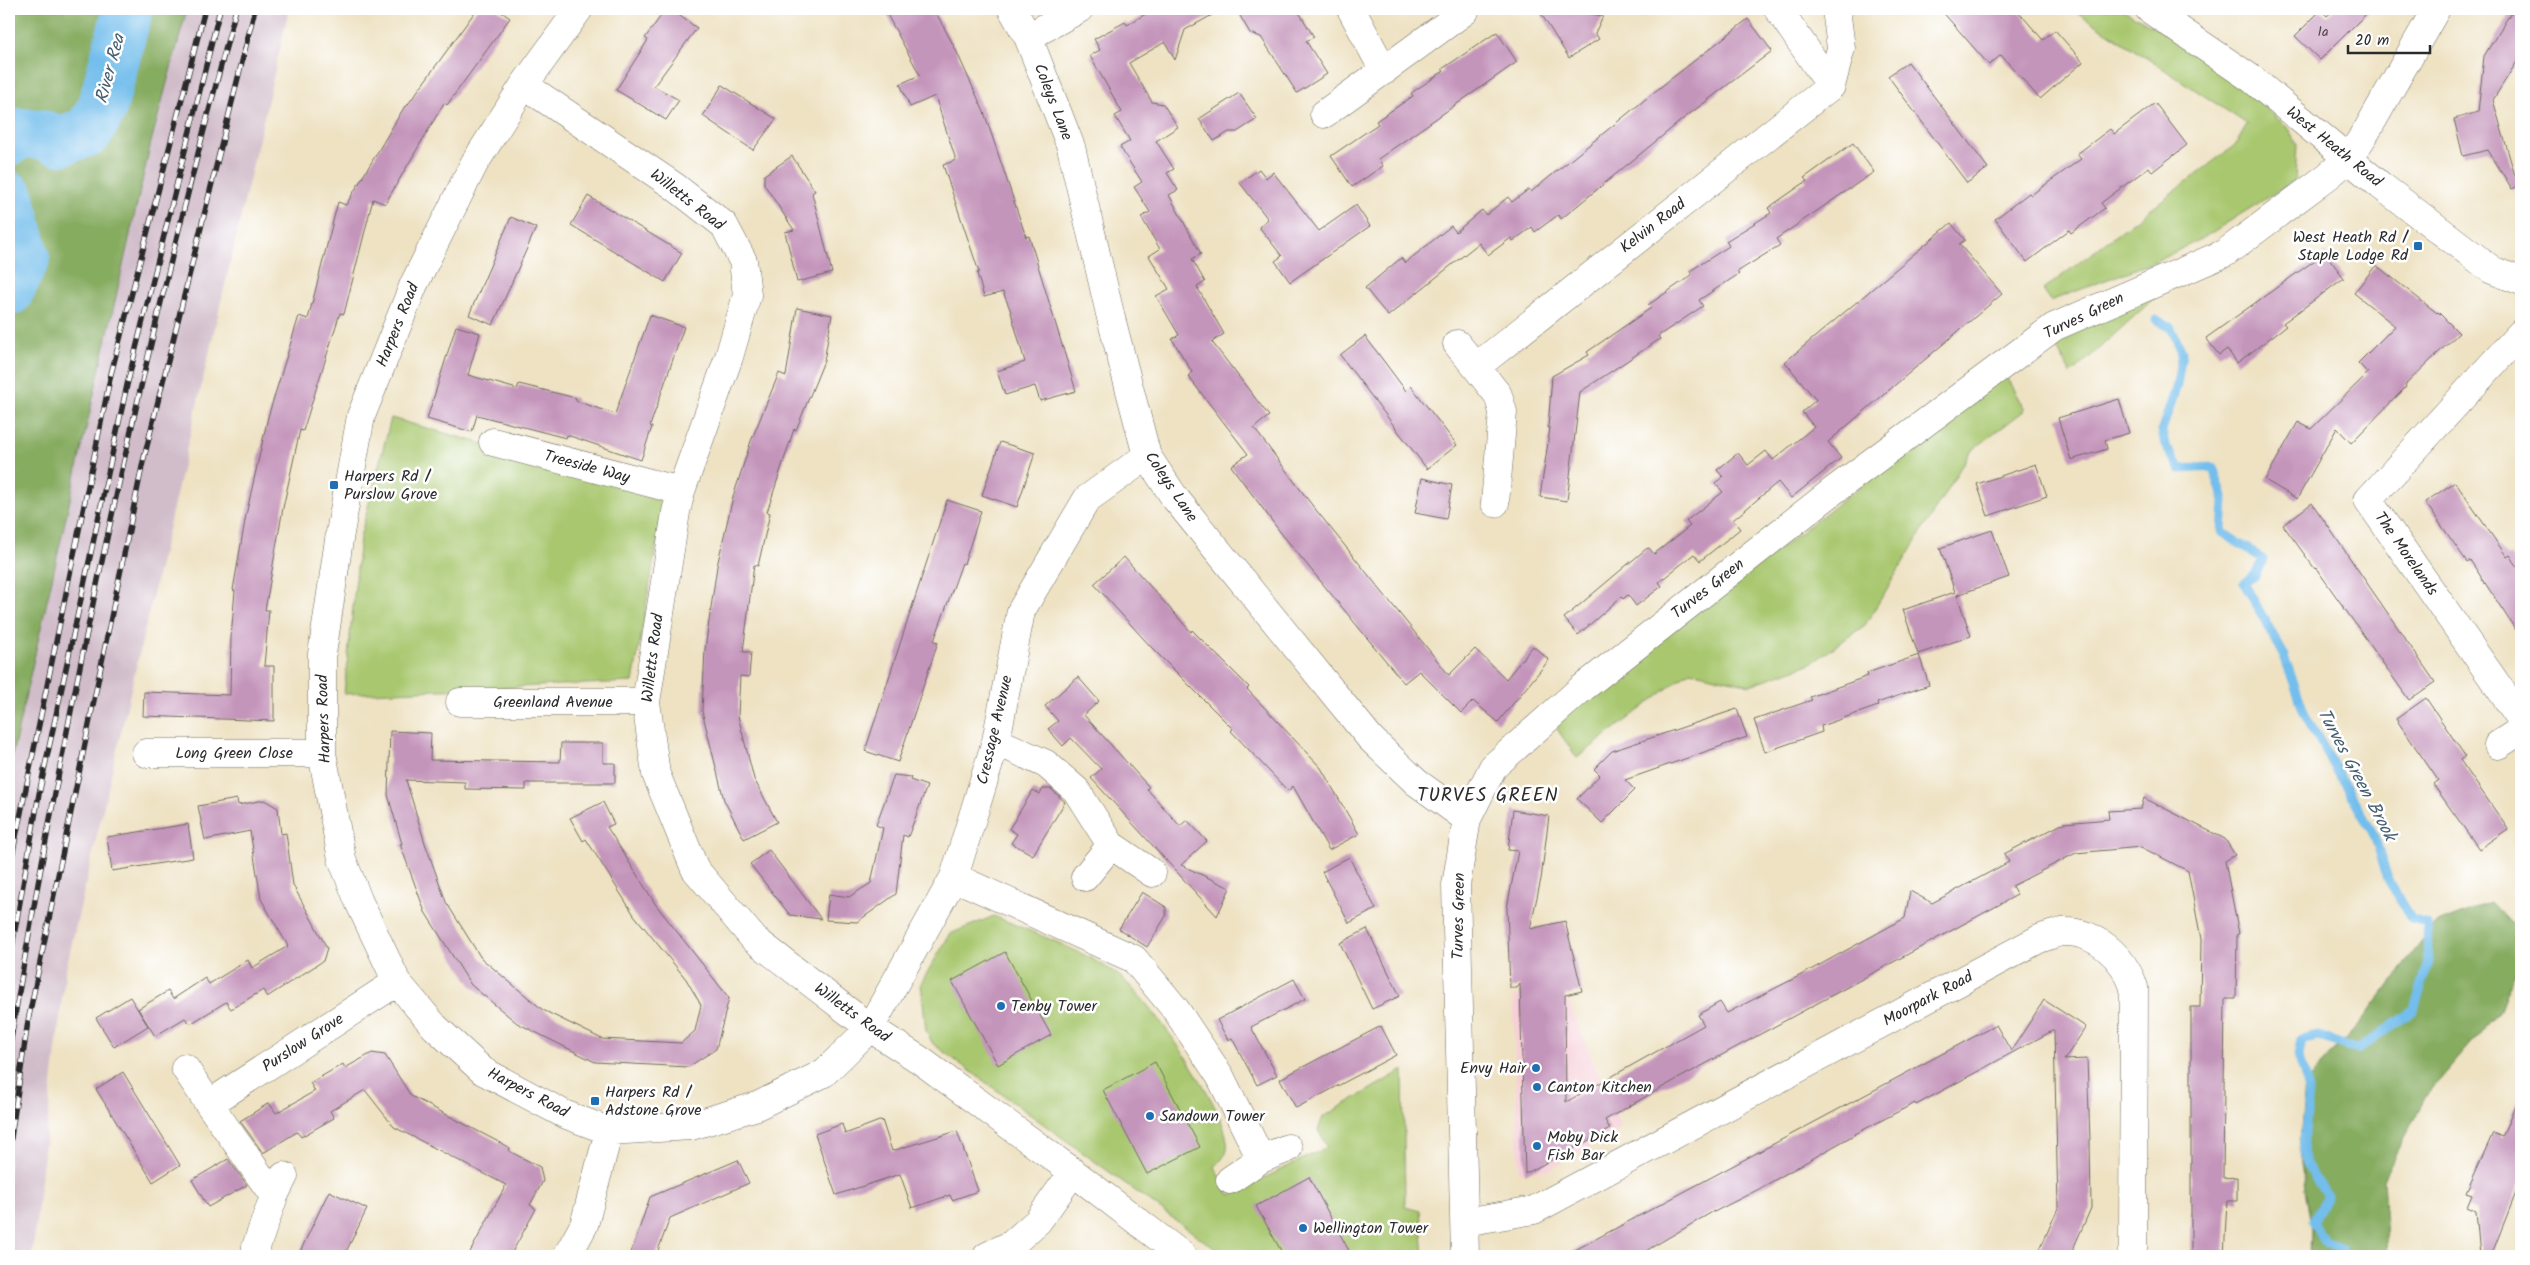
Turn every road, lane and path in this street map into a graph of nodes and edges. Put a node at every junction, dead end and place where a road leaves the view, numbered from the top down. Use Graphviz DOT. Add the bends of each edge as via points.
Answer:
graph roads {
  1 [pos="579,9"];
  2 [pos="1012,9"];
  3 [pos="1080,9"];
  4 [pos="1351,9"];
  5 [pos="1778,9"];
  6 [pos="1836,9"];
  7 [pos="2149,9"];
  8 [pos="2436,9"];
  9 [pos="1465,11"];
  10 [pos="1028,37"];
  11 [pos="1384,70"];
  12 [pos="524,85"];
  13 [pos="1831,86"];
  14 [pos="1324,114"];
  15 [pos="2349,158"];
  16 [pos="2521,281"];
  17 [pos="2521,333"];
  18 [pos="1457,344"];
  19 [pos="1476,367"];
  20 [pos="493,442"];
  21 [pos="1147,456"];
  22 [pos="680,492"];
  23 [pos="1495,503"];
  24 [pos="460,702"];
  25 [pos="646,702"];
  26 [pos="2521,719"];
  27 [pos="2521,730"];
  28 [pos="996,741"];
  29 [pos="2498,745"];
  30 [pos="322,752"];
  31 [pos="146,753"];
  32 [pos="1467,819"];
  33 [pos="1111,845"];
  34 [pos="1152,873"];
  35 [pos="954,877"];
  36 [pos="1085,877"];
  37 [pos="398,982"];
  38 [pos="870,1028"];
  39 [pos="185,1068"];
  40 [pos="209,1104"];
  41 [pos="609,1131"];
  42 [pos="1288,1148"];
  43 [pos="1261,1159"];
  44 [pos="1073,1172"];
  45 [pos="1230,1180"];
  46 [pos="1465,1222"];
  47 [pos="256,1247"];
  48 [pos="567,1256"];
  49 [pos="987,1256"];
  50 [pos="1183,1256"];
  51 [pos="1466,1256"];
  52 [pos="2131,1256"];
  1 -- 12 [label="street, Harpers Road"];
  2 -- 10 [label="street, Coleys Lane"];
  3 -- 10 [label="street"];
  4 -- 11 [label="street"];
  5 -- 13 [label="street"];
  6 -- 13 [label="street" via="1841,48"];
  7 -- 15 [label="street, West Heath Road" via="2252,79"];
  8 -- 15 [label="street"];
  9 -- 11 [label="street"];
  10 -- 21 [label="street, Coleys Lane" via="1071,147"];
  11 -- 14 [label="street"];
  12 -- 22 [label="street, Willetts Road" via="674,186 724,225 743,261 747,295 730,357"];
  12 -- 30 [label="street, Harpers Road" via="474,164 414,284 361,416 322,654"];
  13 -- 19 [label="street, Kelvin Road"];
  15 -- 16 [label="street, West Heath Road" via="2492,270"];
  15 -- 32 [label="street, Turves Green" via="2298,200 2225,252 2054,327 1833,491 1580,690 1493,767"];
  17 -- 26 [label="street, The Morelands" via="2368,500"];
  18 -- 19 [label="street"];
  19 -- 23 [label="street" via="1498,396 1503,412"];
  20 -- 22 [label="street, Treeside Way"];
  21 -- 28 [label="street, Cressage Avenue" via="1087,499 1021,611"];
  21 -- 32 [label="street, Coleys Lane" via="1175,498 1370,738 1416,782"];
  22 -- 25 [label="street, Willetts Road"];
  24 -- 25 [label="street, Greenland Avenue"];
  25 -- 38 [label="street, Willetts Road" via="656,774 695,869 754,940"];
  27 -- 29 [label="street"];
  28 -- 33 [label="street" via="1046,764 1076,790"];
  28 -- 35 [label="street, Cressage Avenue"];
  30 -- 31 [label="street, Long Green Close"];
  30 -- 37 [label="street, Harpers Road" via="342,859"];
  32 -- 46 [label="street, Turves Green" via="1456,885"];
  33 -- 34 [label="street"];
  33 -- 36 [label="street"];
  35 -- 38 [label="street, Cressage Avenue"];
  35 -- 43 [label="street" via="1134,959 1176,1010 1220,1076"];
  37 -- 40 [label="street, Purslow Grove"];
  37 -- 41 [label="street, Harpers Road" via="435,1027 484,1071 564,1114"];
  38 -- 41 [label="street, Harpers Road" via="824,1073 757,1106 691,1126"];
  38 -- 44 [label="street, Willetts Road" via="920,1060"];
  39 -- 40 [label="street"];
  40 -- 47 [label="street" via="279,1186"];
  41 -- 48 [label="street" via="584,1224"];
  42 -- 43 [label="street"];
  43 -- 45 [label="street"];
  44 -- 49 [label="street" via="1038,1221 1012,1244"];
  44 -- 50 [label="street, Willetts Road"];
  46 -- 51 [label="street, Turves Green"];
  46 -- 52 [label="street, Moorpark Road" via="1534,1210 2040,939 2062,932 2100,943 2117,955 2134,987"];
}
